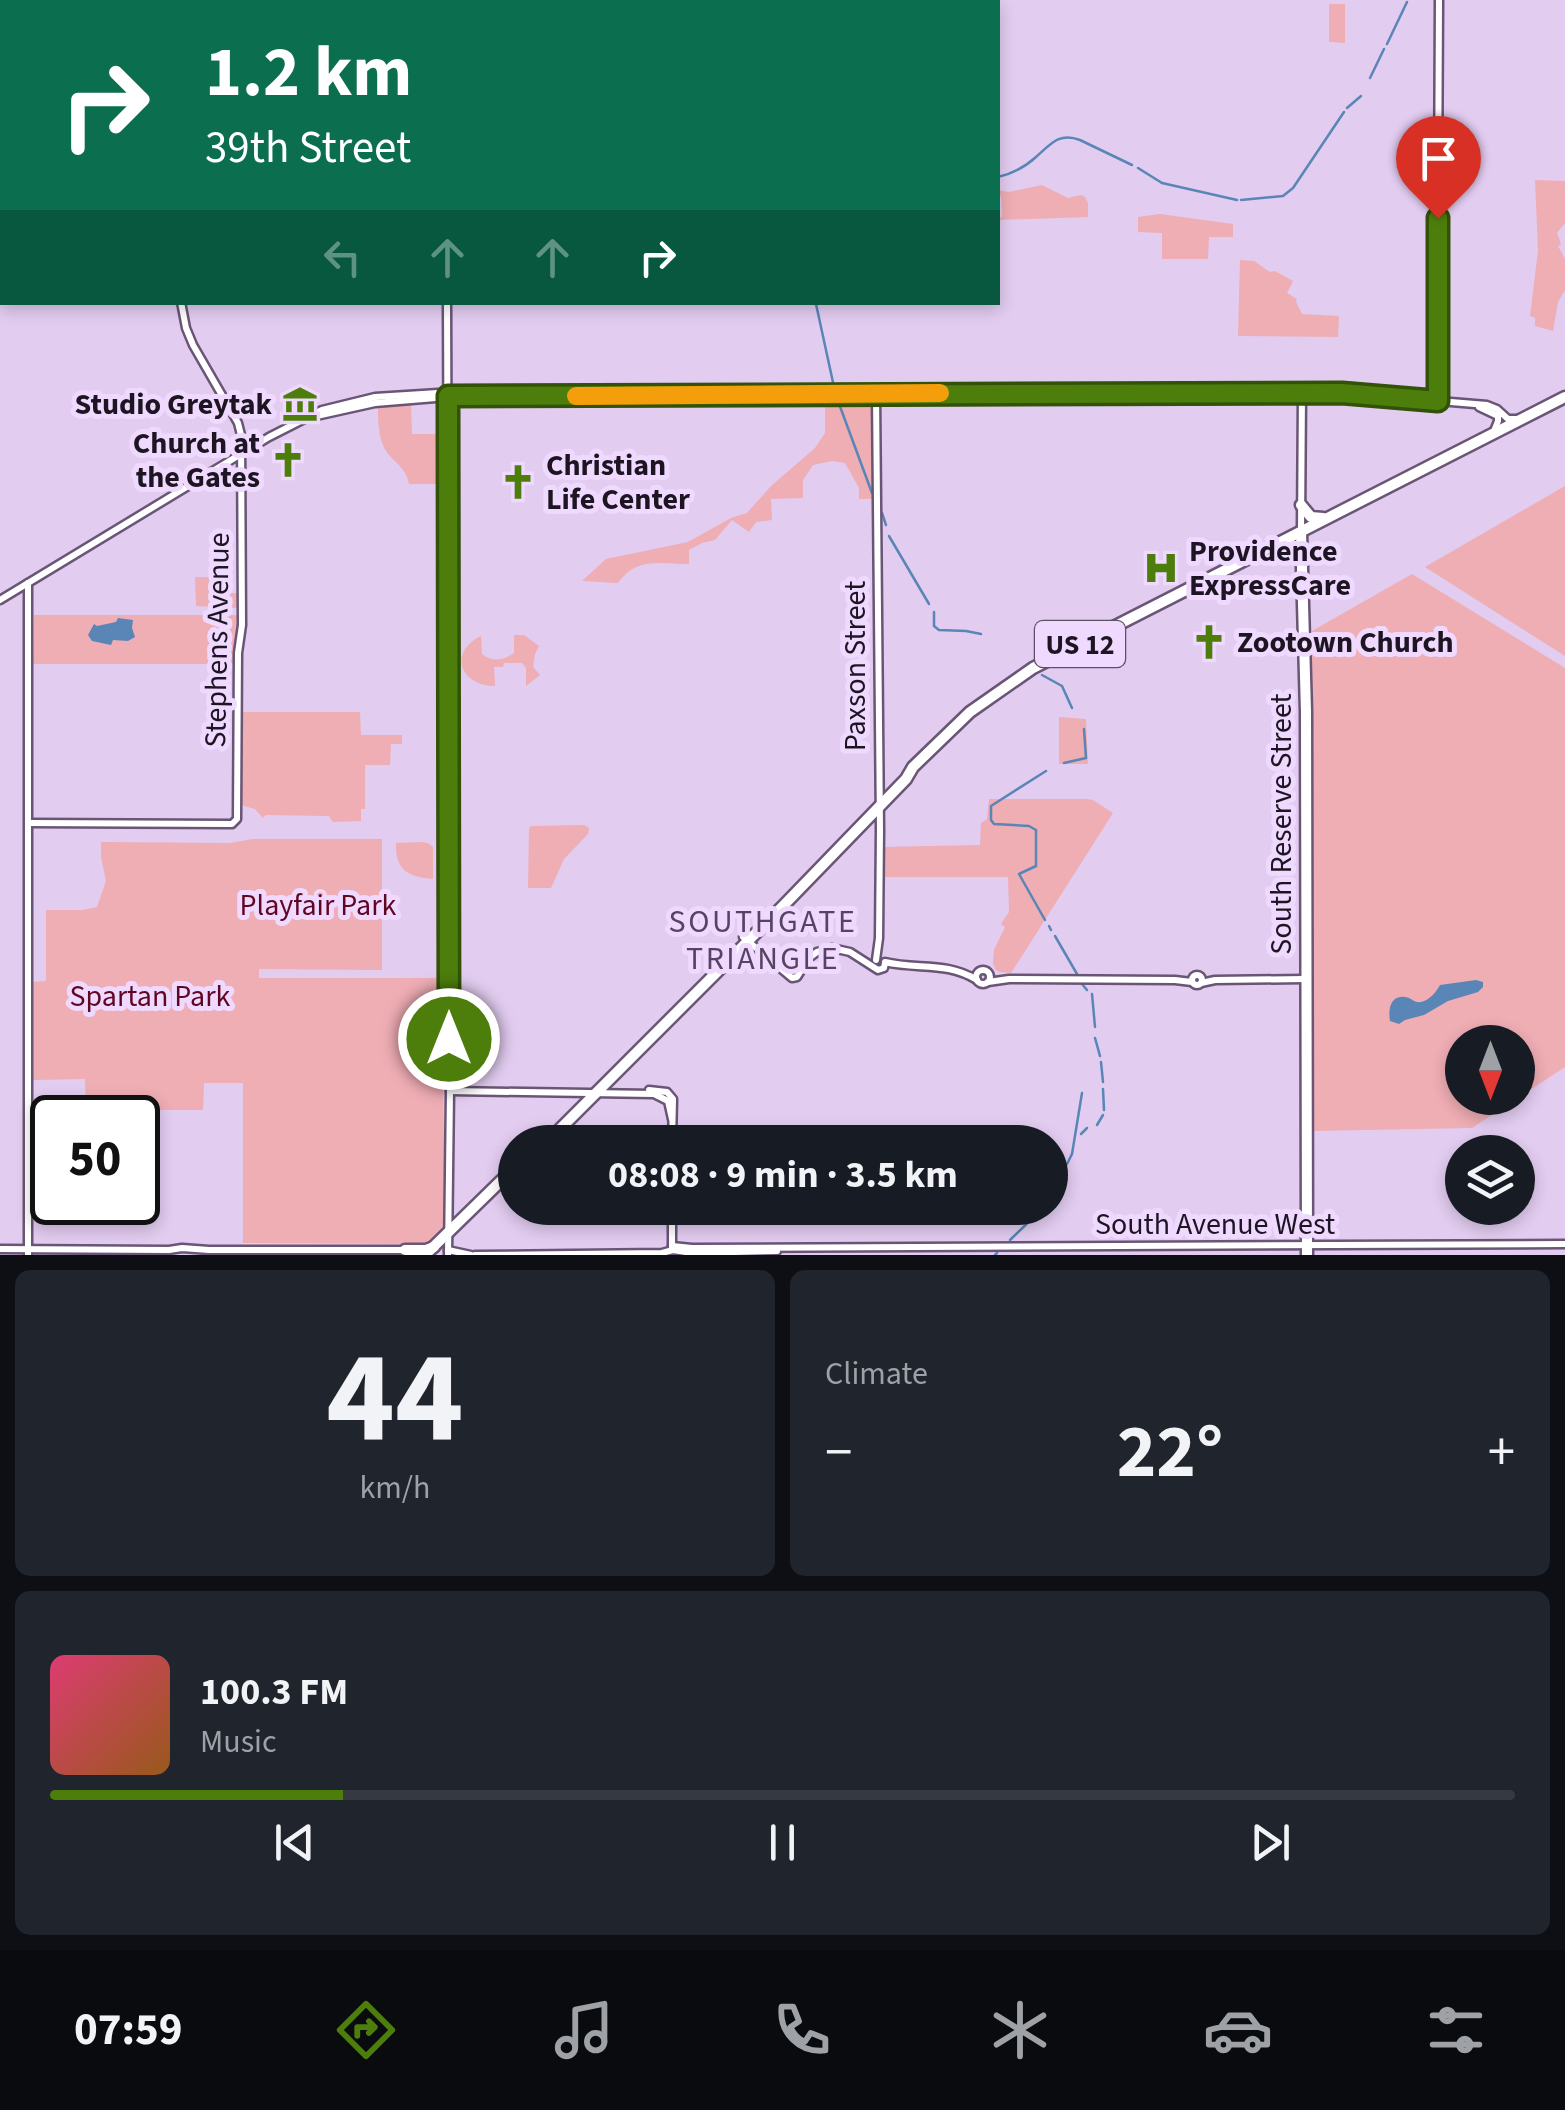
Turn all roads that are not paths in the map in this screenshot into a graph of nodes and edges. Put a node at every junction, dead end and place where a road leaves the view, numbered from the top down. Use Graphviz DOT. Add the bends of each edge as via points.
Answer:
graph roads {
  1 [pos="1438,0"];
  2 [pos="182,305"];
  3 [pos="447,305"];
  4 [pos="1302,393"];
  5 [pos="876,394"];
  6 [pos="382,396"];
  7 [pos="448,396"];
  8 [pos="1565,397"];
  9 [pos="1438,401"];
  10 [pos="1468,404"];
  11 [pos="338,410"];
  12 [pos="312,417"];
  13 [pos="1522,419"];
  14 [pos="1492,434"];
  15 [pos="241,454"];
  16 [pos="1300,506"];
  17 [pos="1329,517"];
  18 [pos="1301,532"];
  19 [pos="28,583"];
  20 [pos="0,600"];
  21 [pos="879,803"];
  22 [pos="880,821"];
  23 [pos="29,823"];
  24 [pos="863,824"];
  25 [pos="746,939"];
  26 [pos="880,963"];
  27 [pos="1306,979"];
  28 [pos="450,1091"];
  29 [pos="593,1092"];
  30 [pos="563,1125"];
  31 [pos="563,1125"];
  32 [pos="672,1125"];
  33 [pos="498,1189"];
  34 [pos="672,1225"];
  35 [pos="1565,1244"];
  36 [pos="443,1248"];
  37 [pos="672,1248"];
  38 [pos="0,1249"];
  39 [pos="154,1249"];
  40 [pos="405,1250"];
  41 [pos="1307,1250"];
  42 [pos="28,1252"];
  43 [pos="239,1252"];
  44 [pos="838,1252"];
  45 [pos="524,1254"];
  46 [pos="169,1255"];
  47 [pos="418,1255"];
  48 [pos="425,1255"];
  49 [pos="473,1255"];
  50 [pos="498,1255"];
  1 -- 9 [label="street"];
  2 -- 15 [label="street, Stephens Avenue" via="193,345 239,427"];
  3 -- 7 [label="street"];
  4 -- 5 [label="street"];
  4 -- 9 [label="street"];
  4 -- 16 [label="street, South Reserve Street"];
  5 -- 7 [label="street"];
  5 -- 21 [label="street, Paxson Street"];
  6 -- 7 [label="street"];
  6 -- 11 [label="street"];
  6 -- 12 [label="street"];
  7 -- 11 [label="street"];
  7 -- 28 [label="street"];
  8 -- 13 [label="highway"];
  9 -- 10 [label="street"];
  10 -- 13 [label="street" via="1487,404 1508,419"];
  10 -- 14 [label="street" via="1497,415"];
  11 -- 12 [label="street"];
  12 -- 15 [label="street"];
  13 -- 14 [label="highway"];
  14 -- 17 [label="highway"];
  15 -- 19 [label="street"];
  15 -- 23 [label="street, Stephens Avenue" via="237,819"];
  16 -- 17 [label="highway" via="1311,518"];
  16 -- 18 [label="street, South Reserve Street"];
  17 -- 18 [label="highway"];
  18 -- 21 [label="highway, US 12" via="1026,673 970,712"];
  18 -- 27 [label="highway, South Reserve Street"];
  19 -- 20 [label="street"];
  19 -- 23 [label="street"];
  21 -- 22 [label="street, Paxson Street"];
  21 -- 24 [label="highway, US 12"];
  21 -- 25 [label="highway, US 12"];
  22 -- 24 [label="highway"];
  22 -- 26 [label="street, Paxson Street"];
  23 -- 42 [label="street"];
  24 -- 25 [label="highway, US 12"];
  25 -- 26 [label="street" via="793,971 832,948"];
  25 -- 29 [label="highway, US 12"];
  26 -- 27 [label="street" via="937,966 978,976 982,983 994,976"];
  27 -- 41 [label="highway, South Reserve Street"];
  28 -- 29 [label="street"];
  28 -- 36 [label="street"];
  29 -- 30 [label="highway, US 12"];
  29 -- 31 [label="highway, US 12"];
  29 -- 32 [label="street" via="666,1098"];
  33 -- 36 [label="highway"];
  34 -- 37 [label="street"];
  35 -- 41 [label="street, South Avenue West"];
  36 -- 40 [label="highway"];
  36 -- 48 [label="highway"];
  36 -- 49 [label="street, South Avenue West"];
  37 -- 44 [label="street, South Avenue West"];
  37 -- 45 [label="street, South Avenue West"];
  38 -- 42 [label="street"];
  39 -- 42 [label="street"];
  39 -- 43 [label="street"];
  39 -- 46 [label="street"];
  40 -- 43 [label="street"];
  40 -- 47 [label="highway"];
  41 -- 44 [label="street, South Avenue West"];
  45 -- 50 [label="street, South Avenue West"];
  49 -- 50 [label="street, South Avenue West"];
}
